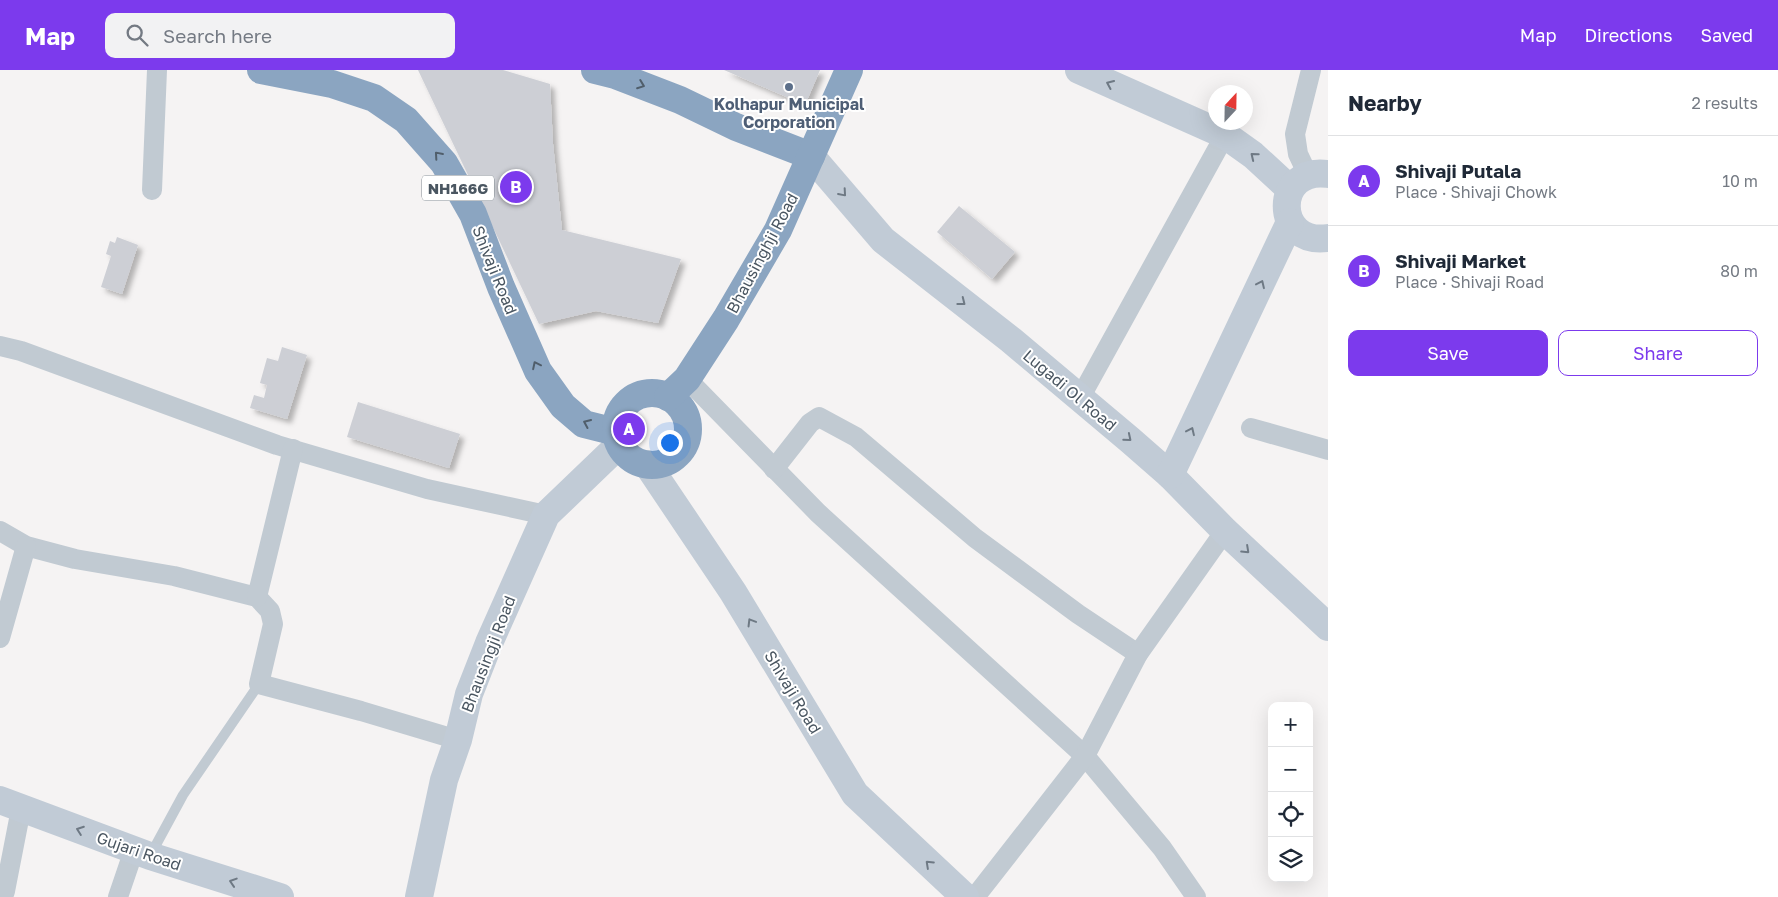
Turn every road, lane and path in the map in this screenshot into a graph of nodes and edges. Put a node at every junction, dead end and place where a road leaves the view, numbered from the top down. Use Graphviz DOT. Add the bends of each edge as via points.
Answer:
graph roads {
  1 [pos="157,70"];
  2 [pos="261,70"];
  3 [pos="849,70"];
  4 [pos="1080,70"];
  5 [pos="1311,70"];
  6 [pos="609,72"];
  7 [pos="1225,135"];
  8 [pos="811,156"];
  9 [pos="1309,179"];
  10 [pos="152,190"];
  11 [pos="1290,222"];
  12 [pos="1328,238"];
  13 [pos="0,346"];
  14 [pos="678,388"];
  15 [pos="1080,398"];
  16 [pos="1251,428"];
  17 [pos="618,438"];
  18 [pos="293,450"];
  19 [pos="1328,450"];
  20 [pos="647,464"];
  21 [pos="774,469"];
  22 [pos="1170,475"];
  23 [pos="546,515"];
  24 [pos="0,531"];
  25 [pos="1225,531"];
  26 [pos="26,546"];
  27 [pos="257,597"];
  28 [pos="1328,627"];
  29 [pos="0,638"];
  30 [pos="1138,654"];
  31 [pos="259,684"];
  32 [pos="458,740"];
  33 [pos="1085,756"];
  34 [pos="10,805"];
  35 [pos="142,853"];
  36 [pos="3,897"];
  37 [pos="118,897"];
  38 [pos="280,897"];
  39 [pos="420,897"];
  40 [pos="965,897"];
  41 [pos="975,897"];
  42 [pos="1196,897"];
  1 -- 10 [label="street"];
  17 -- 2 [label="highway, Shivaji Road / NH166G, one-way" via="584,424 563,406 538,371 473,214 444,163 406,120 374,98 332,84"];
  3 -- 8 [label="highway, Bhausinghji Road"];
  7 -- 4 [label="street, one-way"];
  5 -- 9 [label="street" via="1295,134 1298,154"];
  6 -- 8 [label="highway, one-way"];
  9 -- 7 [label="street, one-way" via="1254,155"];
  7 -- 15 [label="street"];
  8 -- 14 [label="highway, Bhausinghji Road" via="778,230 726,319"];
  8 -- 15 [label="street, Lugadi Ol Road, one-way" via="883,240"];
  9 -- 11 [label="street" via="1286,200"];
  11 -- 12 [label="street" via="1307,237"];
  22 -- 11 [label="street, one-way"];
  13 -- 18 [label="street"];
  14 -- 17 [label="highway" via="662,394 639,395 629,401 617,421"];
  14 -- 20 [label="highway" via="673,400 687,419 686,442 670,460"];
  14 -- 21 [label="street"];
  15 -- 22 [label="street, Lugadi Ol Road, one-way"];
  16 -- 19 [label="street"];
  17 -- 20 [label="highway" via="626,454"];
  17 -- 23 [label="street, Bhausingji Road"];
  18 -- 23 [label="street" via="427,489"];
  18 -- 27 [label="street"];
  40 -- 20 [label="street, Shivaji Road, one-way" via="855,794 733,592"];
  21 -- 30 [label="street" via="810,423 819,417 856,438 976,538"];
  21 -- 33 [label="street"];
  22 -- 25 [label="street, Lugadi Ol Road"];
  23 -- 32 [label="street, Bhausingji Road" via="489,643 470,694"];
  24 -- 26 [label="street"];
  25 -- 28 [label="street, Lugadi Ol Road, one-way"];
  25 -- 30 [label="street"];
  26 -- 27 [label="street" via="75,559 174,576"];
  26 -- 29 [label="street"];
  27 -- 31 [label="street" via="270,611 273,624"];
  30 -- 33 [label="street"];
  31 -- 32 [label="street"];
  31 -- 35 [label="lane"];
  32 -- 39 [label="street, Bhausingji Road" via="444,780"];
  33 -- 41 [label="street"];
  33 -- 42 [label="street" via="1162,848"];
  35 -- 34 [label="street, Gujari Road, one-way"];
  34 -- 36 [label="street"];
  35 -- 37 [label="street"];
  38 -- 35 [label="street, Gujari Road, one-way"];
}
